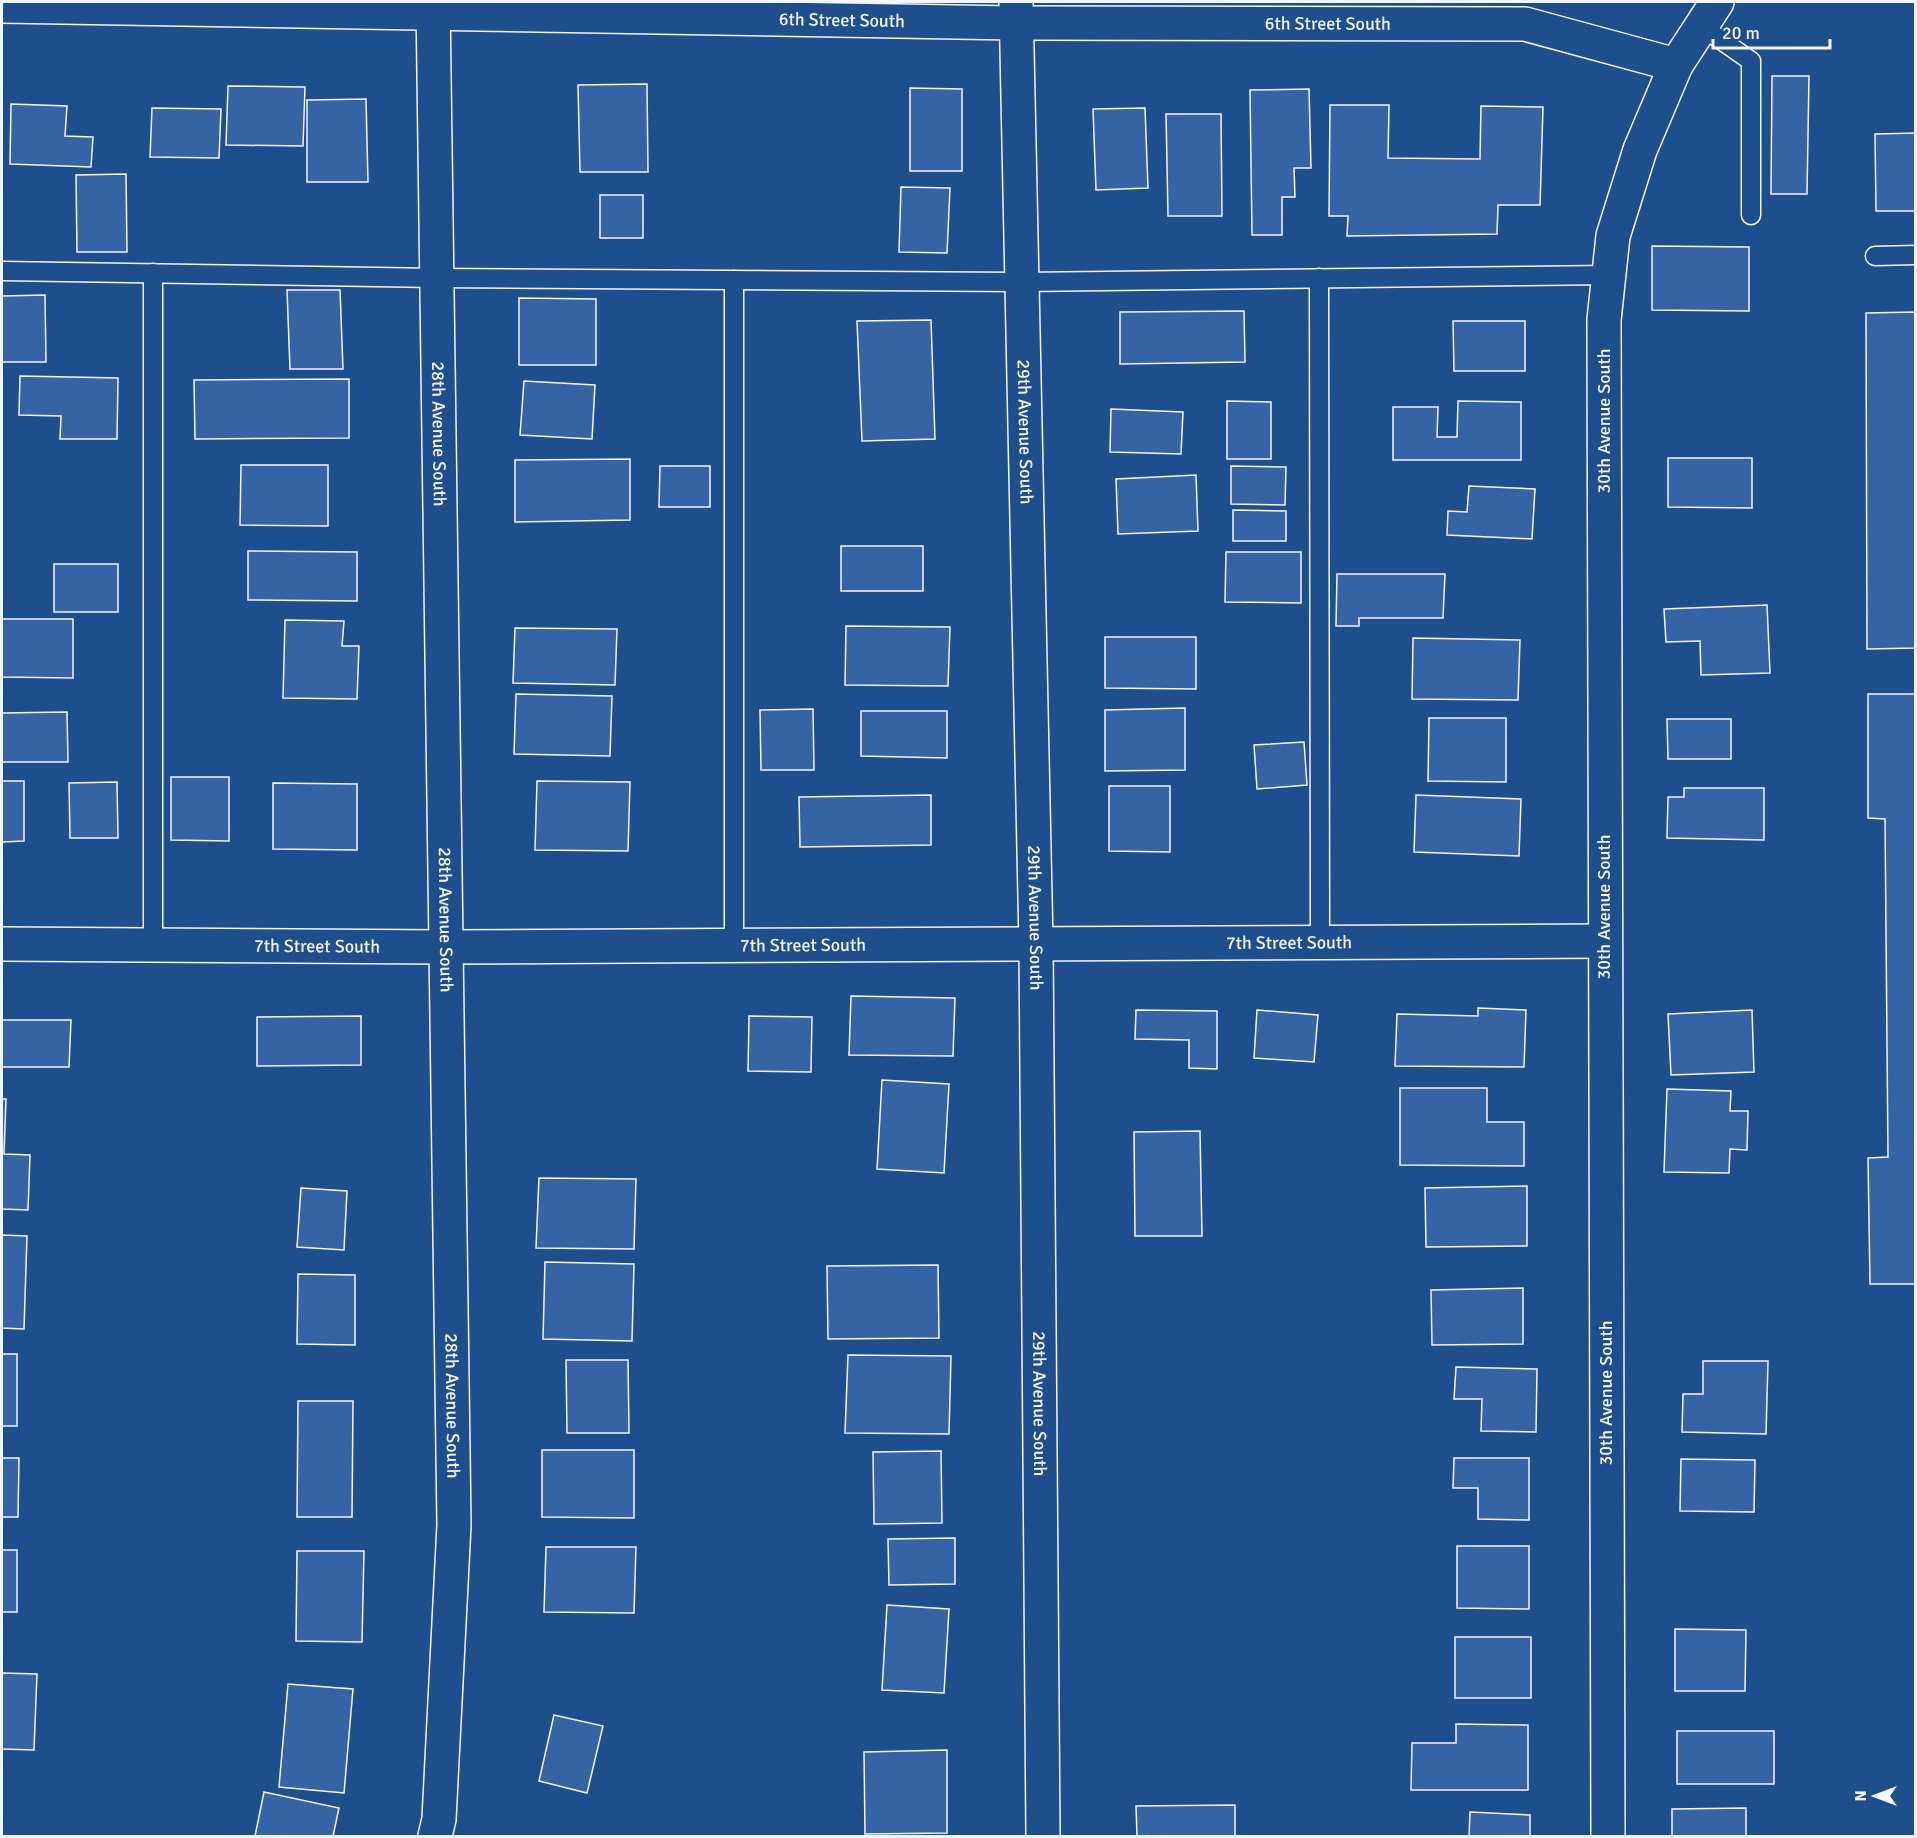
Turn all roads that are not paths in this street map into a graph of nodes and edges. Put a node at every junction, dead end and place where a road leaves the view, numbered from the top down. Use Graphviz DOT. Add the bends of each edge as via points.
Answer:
graph roads {
  1 [pos="2,6"];
  2 [pos="433,8"];
  3 [pos="722,10"];
  4 [pos="1016,12"];
  5 [pos="1709,14"];
  6 [pos="1676,65"];
  7 [pos="1751,215"];
  8 [pos="1916,255"];
  9 [pos="1875,256"];
  10 [pos="2,271"];
  11 [pos="153,273"];
  12 [pos="1609,275"];
  13 [pos="436,278"];
  14 [pos="1319,278"];
  15 [pos="734,280"];
  16 [pos="1022,282"];
  17 [pos="1604,941"];
  18 [pos="1320,943"];
  19 [pos="2,944"];
  20 [pos="1036,944"];
  21 [pos="153,945"];
  22 [pos="734,945"];
  23 [pos="444,947"];
  24 [pos="435,1836"];
  25 [pos="1043,1836"];
  26 [pos="1608,1836"];
  1 -- 2 [label="street, 6th Street South"];
  2 -- 3 [label="street, 6th Street South"];
  2 -- 13 [label="street, 28th Avenue South"];
  3 -- 4 [label="street, 6th Street South"];
  4 -- 6 [label="street, 6th Street South" via="1525,24"];
  4 -- 16 [label="street, 29th Avenue South"];
  5 -- 6 [label="street, 30th Avenue South"];
  5 -- 7 [label="lane" via="1751,61"];
  6 -- 12 [label="street, 30th Avenue South" via="1637,161 1613,236"];
  8 -- 9 [label="lane"];
  10 -- 11 [label="lane"];
  11 -- 13 [label="lane"];
  11 -- 21 [label="lane"];
  12 -- 14 [label="lane"];
  12 -- 17 [label="street, 30th Avenue South" via="1604,320"];
  13 -- 15 [label="lane"];
  13 -- 23 [label="street, 28th Avenue South"];
  14 -- 16 [label="lane"];
  14 -- 18 [label="lane"];
  15 -- 16 [label="lane"];
  15 -- 22 [label="lane"];
  16 -- 20 [label="street, 29th Avenue South"];
  17 -- 18 [label="street, 7th Street South"];
  17 -- 26 [label="street, 30th Avenue South"];
  18 -- 20 [label="street, 7th Street South"];
  19 -- 21 [label="street, 7th Street South"];
  20 -- 22 [label="street, 7th Street South"];
  20 -- 25 [label="street, 29th Avenue South"];
  21 -- 23 [label="street, 7th Street South"];
  22 -- 23 [label="street, 7th Street South"];
  23 -- 24 [label="street, 28th Avenue South" via="454,1526"];
}
